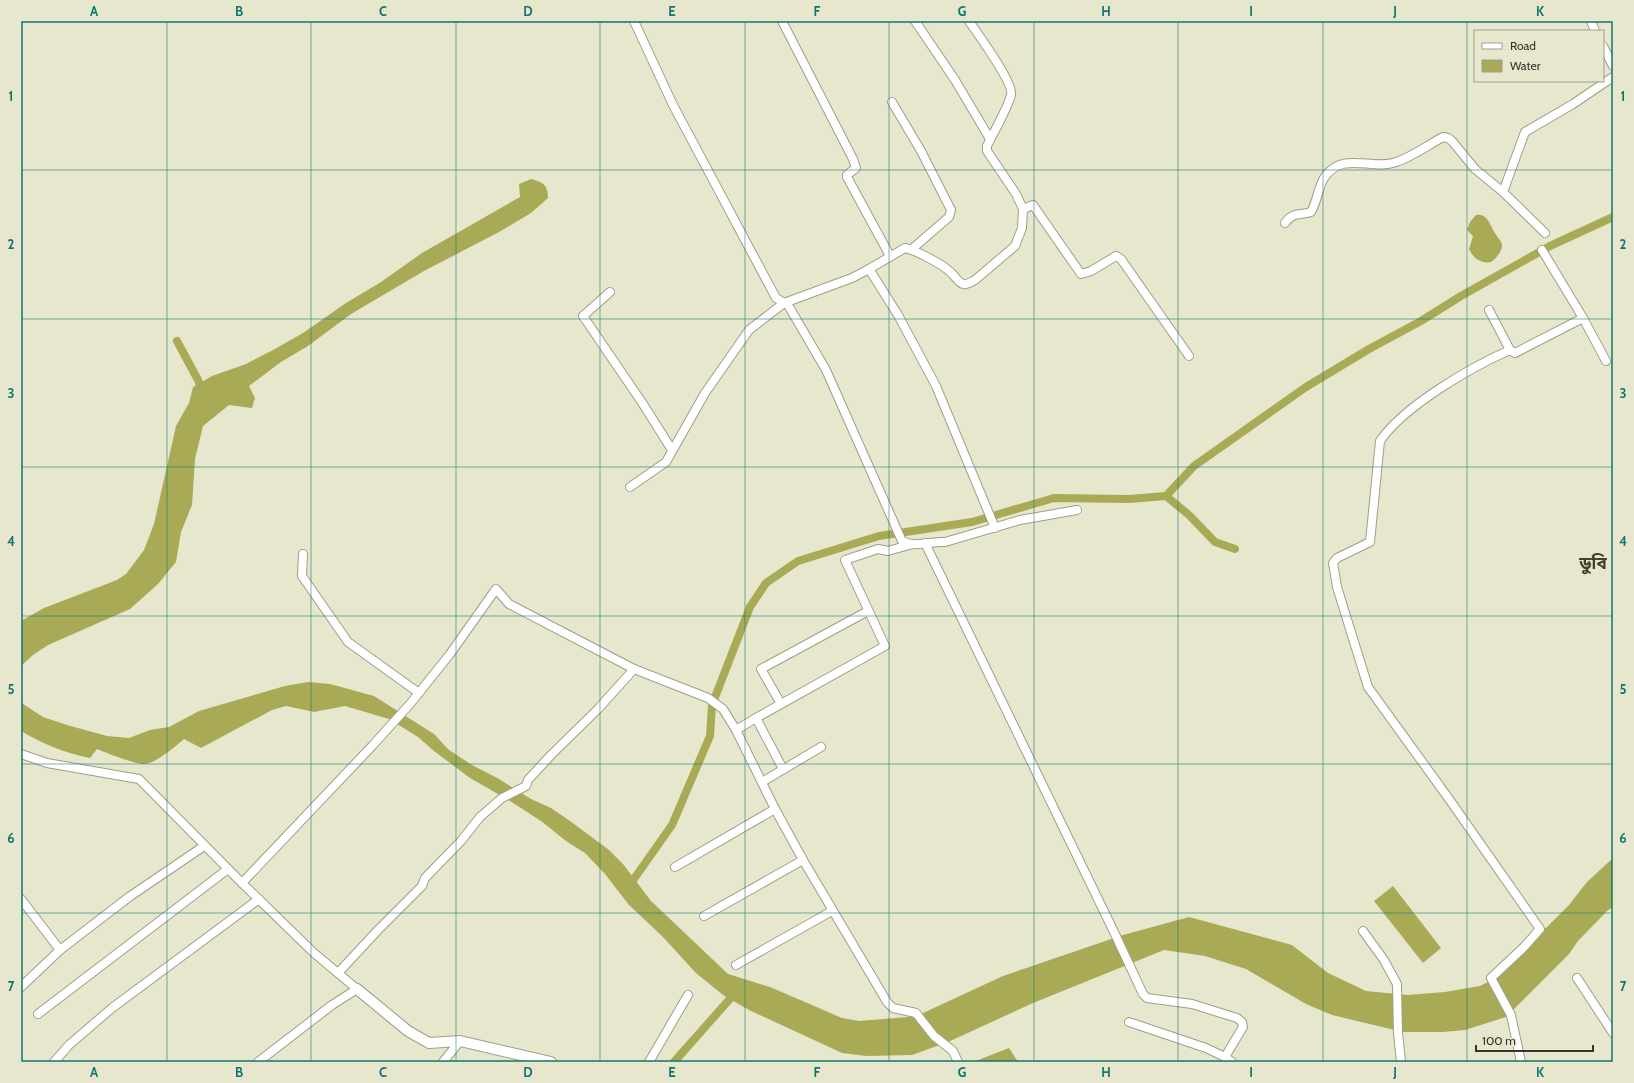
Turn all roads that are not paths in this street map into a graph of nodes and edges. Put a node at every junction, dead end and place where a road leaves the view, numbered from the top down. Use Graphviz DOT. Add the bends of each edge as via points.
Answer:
graph roads {
  1 [pos="634,21"];
  2 [pos="782,21"];
  3 [pos="914,21"];
  4 [pos="969,21"];
  5 [pos="1604,48"];
  6 [pos="1613,66"];
  7 [pos="1613,77"];
  8 [pos="892,102"];
  9 [pos="990,139"];
  10 [pos="1503,192"];
  11 [pos="1023,209"];
  12 [pos="1285,223"];
  13 [pos="1545,233"];
  14 [pos="912,249"];
  15 [pos="1542,250"];
  16 [pos="890,256"];
  17 [pos="869,269"];
  18 [pos="610,292"];
  19 [pos="784,303"];
  20 [pos="1489,310"];
  21 [pos="1583,318"];
  22 [pos="1510,350"];
  23 [pos="1189,356"];
  24 [pos="1606,361"];
  25 [pos="672,450"];
  26 [pos="630,487"];
  27 [pos="1077,510"];
  28 [pos="995,528"];
  29 [pos="905,543"];
  30 [pos="925,543"];
  31 [pos="302,554"];
  32 [pos="868,611"];
  33 [pos="634,669"];
  34 [pos="419,693"];
  35 [pos="781,704"];
  36 [pos="756,718"];
  37 [pos="736,730"];
  38 [pos="821,747"];
  39 [pos="21,754"];
  40 [pos="783,769"];
  41 [pos="762,782"];
  42 [pos="775,808"];
  43 [pos="204,846"];
  44 [pos="804,860"];
  45 [pos="675,867"];
  46 [pos="228,869"];
  47 [pos="242,884"];
  48 [pos="21,899"];
  49 [pos="258,899"];
  50 [pos="832,911"];
  51 [pos="704,916"];
  52 [pos="1363,931"];
  53 [pos="60,950"];
  54 [pos="736,965"];
  55 [pos="338,973"];
  56 [pos="1577,978"];
  57 [pos="21,987"];
  58 [pos="357,989"];
  59 [pos="688,995"];
  60 [pos="38,1014"];
  61 [pos="1129,1022"];
  62 [pos="1613,1033"];
  63 [pos="460,1041"];
  64 [pos="1225,1057"];
  65 [pos="54,1062"];
  66 [pos="258,1062"];
  67 [pos="443,1062"];
  68 [pos="551,1062"];
  69 [pos="649,1062"];
  70 [pos="958,1062"];
  71 [pos="1232,1062"];
  72 [pos="1401,1062"];
  73 [pos="1521,1062"];
  1 -- 19 [label="street" via="673,105 776,298"];
  2 -- 16 [label="street" via="853,159 856,168 847,177"];
  3 -- 9 [label="street" via="955,80"];
  4 -- 9 [label="street" via="1001,69 1009,83 1011,94"];
  5 -- 6 [label="street"];
  7 -- 10 [label="street" via="1525,132"];
  8 -- 14 [label="street" via="951,210 949,217"];
  9 -- 11 [label="street" via="987,151"];
  10 -- 12 [label="street" via="1475,169 1452,140 1442,138 1395,163 1346,163 1334,167 1324,178 1311,212 1294,214"];
  10 -- 13 [label="street"];
  11 -- 14 [label="street" via="1022,228 1015,246 969,283 960,282 948,270"];
  11 -- 23 [label="street" via="1033,205 1081,274 1116,256 1121,259"];
  14 -- 16 [label="street" via="905,248"];
  15 -- 21 [label="street"];
  16 -- 17 [label="street"];
  17 -- 19 [label="street" via="852,278"];
  17 -- 28 [label="street" via="898,315 936,386"];
  18 -- 25 [label="street" via="583,316"];
  19 -- 25 [label="street" via="749,330 705,393"];
  19 -- 29 [label="street" via="788,305 826,370"];
  20 -- 22 [label="street"];
  21 -- 22 [label="street" via="1515,353"];
  21 -- 24 [label="street"];
  22 -- 73 [label="street" via="1438,389 1386,431 1380,440 1370,542 1337,558 1333,563 1337,587 1368,687 1540,929 1491,978 1511,1015"];
  25 -- 26 [label="street" via="666,462"];
  27 -- 28 [label="street" via="1020,520"];
  28 -- 30 [label="street" via="946,542"];
  29 -- 30 [label="street"];
  29 -- 32 [label="street" via="888,551 878,549 845,560"];
  30 -- 64 [label="street" via="1143,994 1147,998 1192,1004 1242,1022 1243,1027"];
  31 -- 34 [label="street" via="302,576 348,642"];
  32 -- 35 [label="street" via="885,646"];
  32 -- 35 [label="street" via="761,669"];
  33 -- 34 [label="street" via="509,604 496,588"];
  33 -- 37 [label="street" via="708,698 723,709"];
  33 -- 55 [label="street" via="551,755 528,780 526,786 502,798 480,816 461,841 425,878 422,886"];
  34 -- 47 [label="street" via="393,724"];
  35 -- 36 [label="street"];
  36 -- 37 [label="street"];
  36 -- 40 [label="street"];
  37 -- 41 [label="street"];
  38 -- 40 [label="street"];
  39 -- 43 [label="street" via="47,763 139,779"];
  40 -- 41 [label="street"];
  41 -- 42 [label="street"];
  42 -- 44 [label="street"];
  42 -- 45 [label="street"];
  43 -- 46 [label="street"];
  43 -- 53 [label="street" via="129,897"];
  44 -- 50 [label="street"];
  44 -- 51 [label="street"];
  46 -- 47 [label="street"];
  46 -- 60 [label="street"];
  47 -- 49 [label="street"];
  48 -- 53 [label="street"];
  49 -- 55 [label="street"];
  49 -- 65 [label="street" via="112,1008 69,1045"];
  50 -- 54 [label="street"];
  50 -- 70 [label="street" via="887,1002 893,1008 916,1013 934,1036 953,1051"];
  52 -- 72 [label="street" via="1390,969 1397,984"];
  53 -- 57 [label="street"];
  55 -- 58 [label="street"];
  56 -- 62 [label="street"];
  58 -- 63 [label="street" via="408,1031 429,1043"];
  58 -- 66 [label="street"];
  59 -- 69 [label="street"];
  61 -- 64 [label="street"];
  63 -- 67 [label="street"];
  63 -- 68 [label="street"];
  64 -- 71 [label="street"];
}
